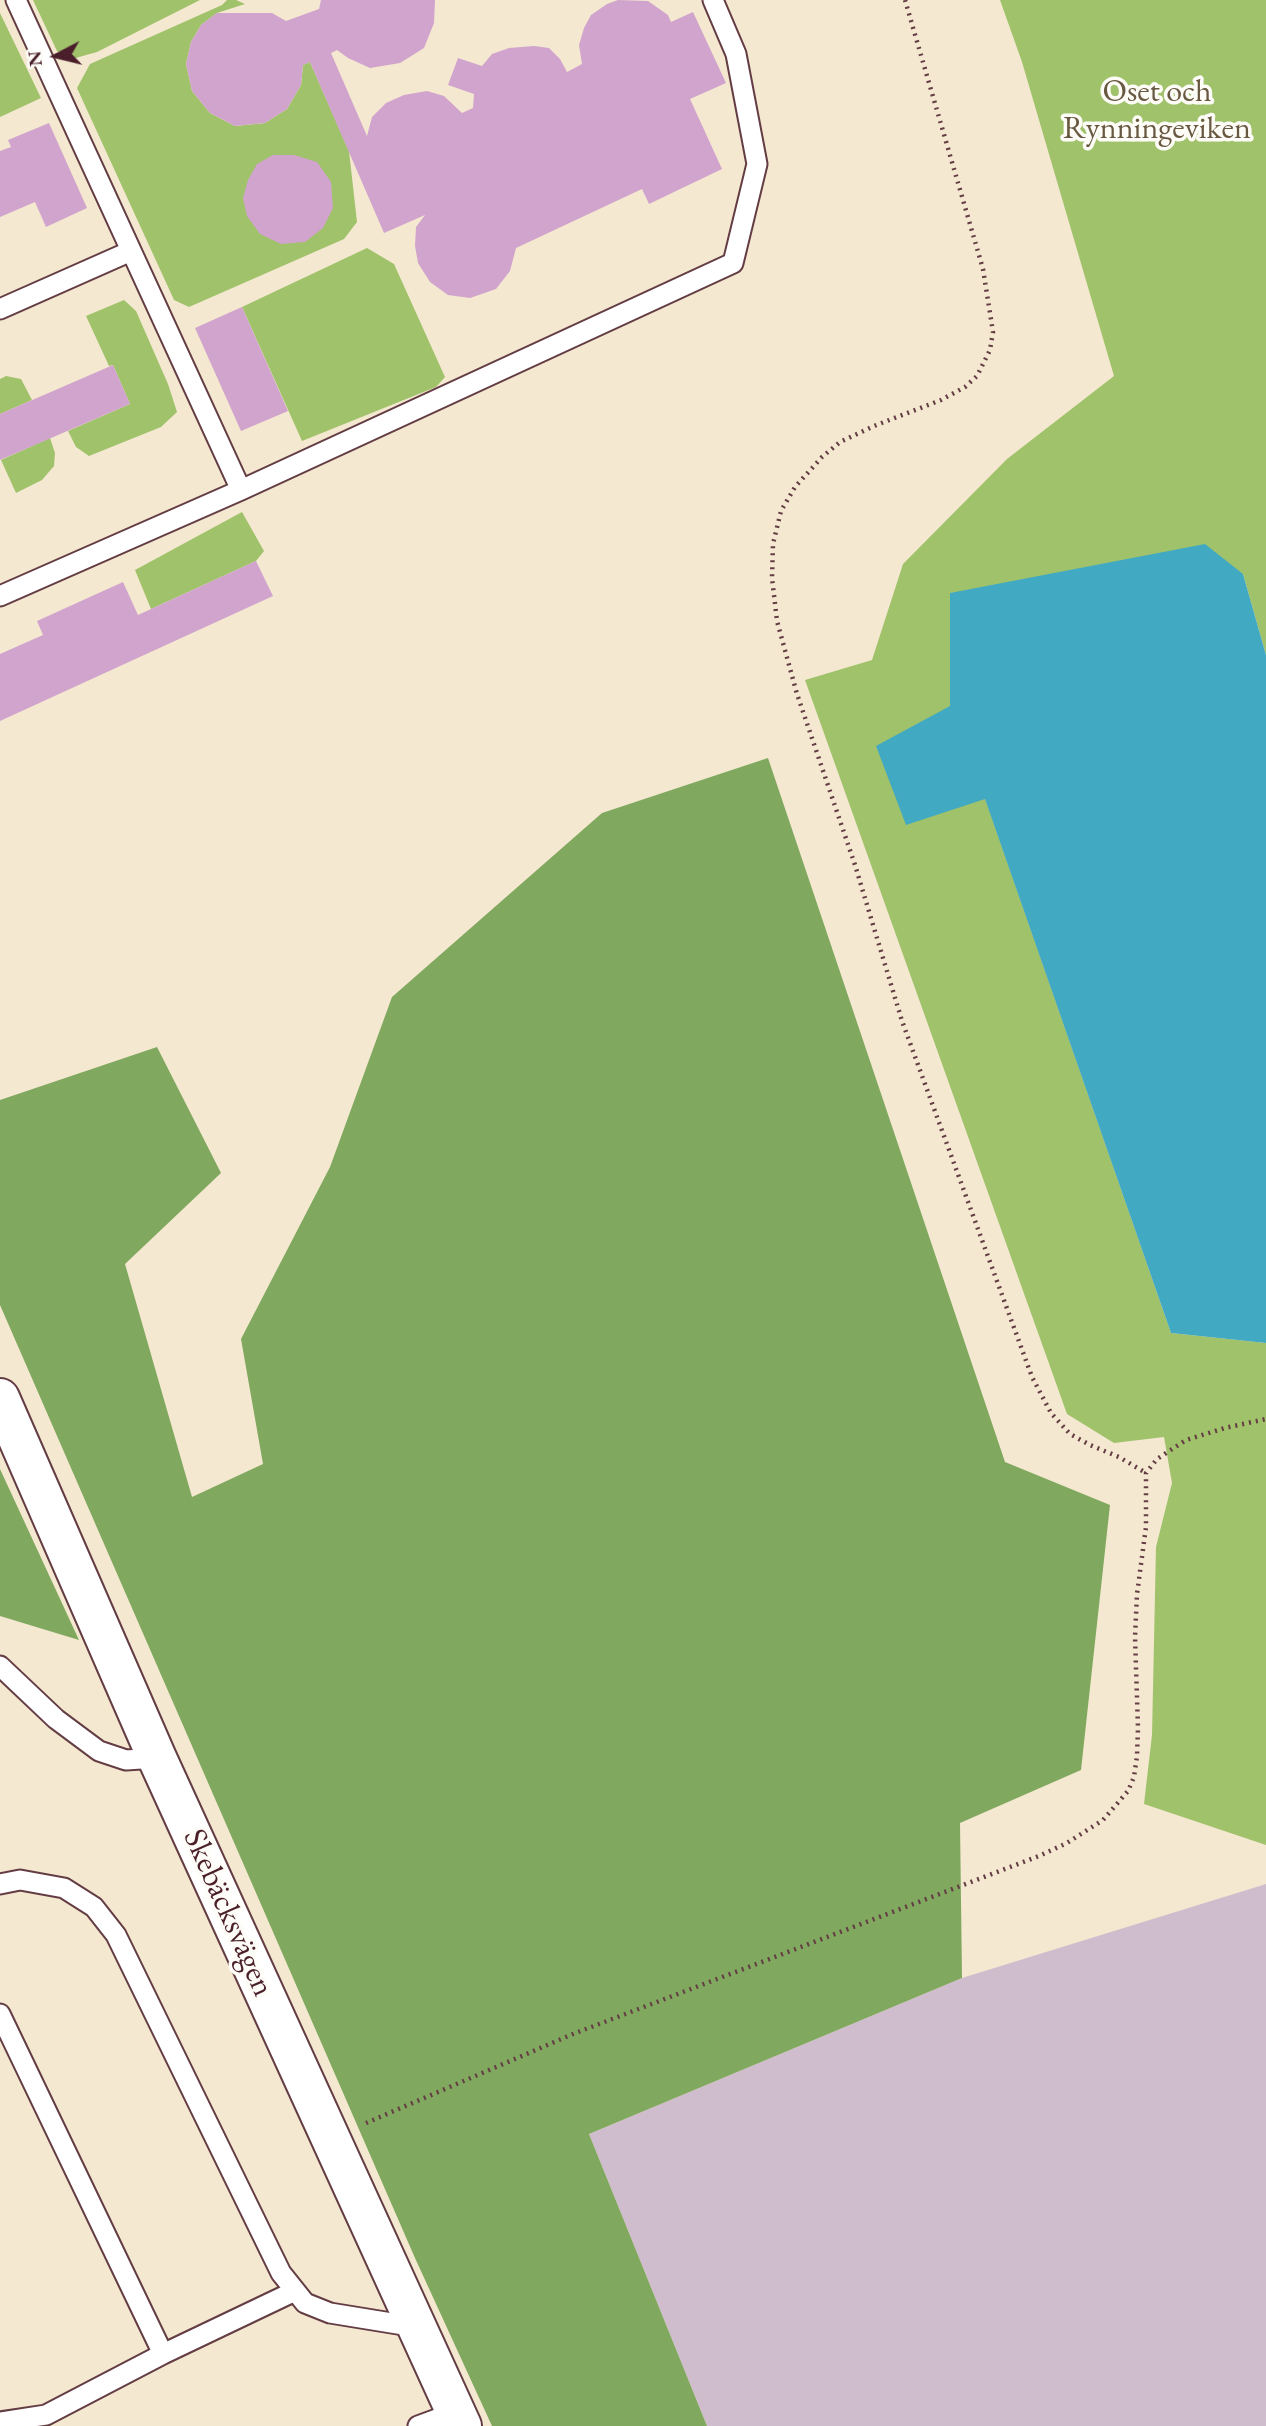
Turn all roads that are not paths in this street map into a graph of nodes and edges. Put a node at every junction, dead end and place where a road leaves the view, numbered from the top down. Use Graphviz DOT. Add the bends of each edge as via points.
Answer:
graph roads {
  1 [pos="16,0"];
  2 [pos="713,0"];
  3 [pos="131,251"];
  4 [pos="0,309"];
  5 [pos="241,490"];
  6 [pos="0,596"];
  7 [pos="0,1398"];
  8 [pos="0,1666"];
  9 [pos="157,1758"];
  10 [pos="0,1884"];
  11 [pos="0,2014"];
  12 [pos="295,2291"];
  13 [pos="416,2328"];
  14 [pos="163,2354"];
  15 [pos="459,2419"];
  16 [pos="0,2422"];
  17 [pos="418,2426"];
  1 -- 3 [label="lane"];
  2 -- 5 [label="lane" via="736,54 757,164 733,264"];
  3 -- 4 [label="lane"];
  3 -- 5 [label="lane"];
  5 -- 6 [label="lane"];
  7 -- 9 [label="street, Skebäcksvägen"];
  8 -- 9 [label="lane" via="99,1751 126,1760"];
  9 -- 13 [label="street, Skebäcksvägen"];
  10 -- 12 [label="lane" via="20,1880 64,1888 94,1907 116,1935 281,2273"];
  11 -- 14 [label="lane"];
  12 -- 13 [label="lane" via="305,2303 330,2313"];
  12 -- 14 [label="lane"];
  13 -- 15 [label="street, Skebäcksvägen"];
  14 -- 16 [label="lane" via="46,2415"];
  15 -- 17 [label="lane"];
}
